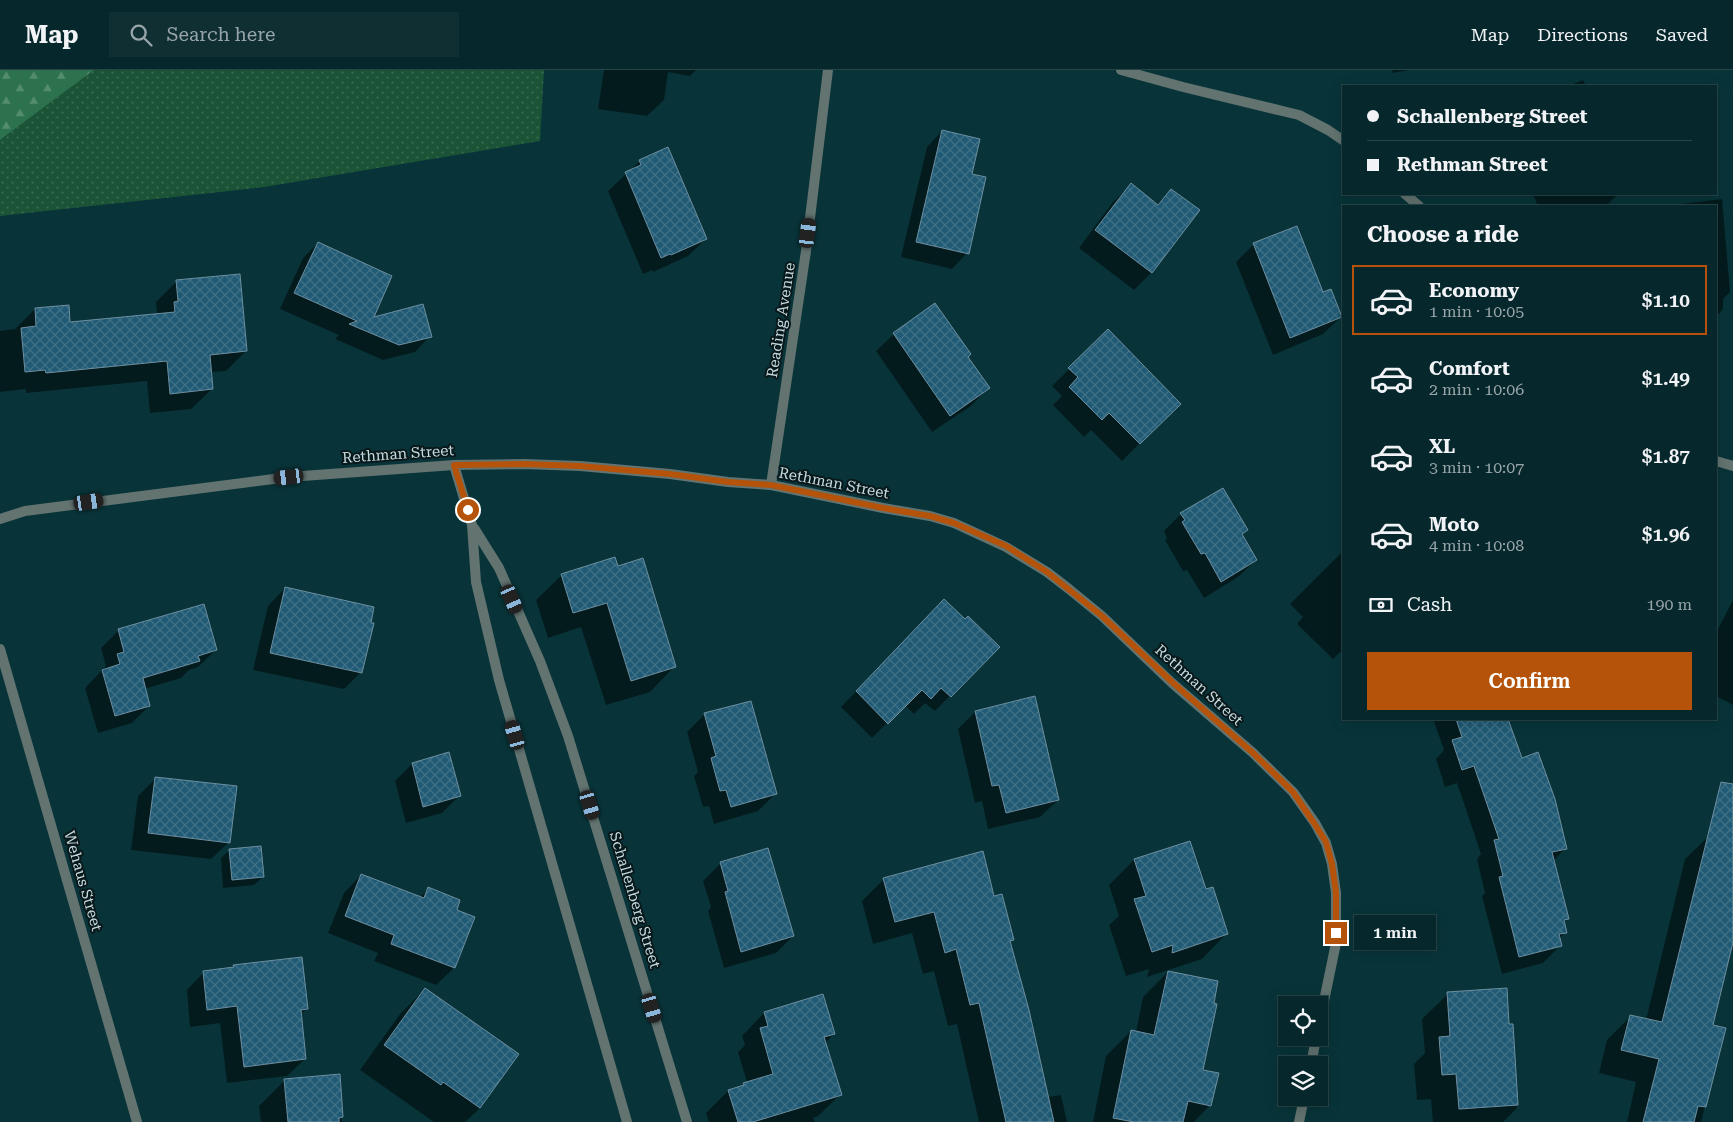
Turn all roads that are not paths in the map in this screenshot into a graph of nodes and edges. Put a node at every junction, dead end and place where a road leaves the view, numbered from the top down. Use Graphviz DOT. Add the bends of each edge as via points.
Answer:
graph roads {
  1 [pos="828,70"];
  2 [pos="1120,70"];
  3 [pos="1342,140"];
  4 [pos="1406,195"];
  5 [pos="1419,205"];
  6 [pos="1717,461"];
  7 [pos="454,465"];
  8 [pos="1733,466"];
  9 [pos="771,485"];
  10 [pos="0,519"];
  11 [pos="472,525"];
  12 [pos="0,649"];
  13 [pos="1325,996"];
  14 [pos="1302,1106"];
  15 [pos="137,1122"];
  16 [pos="627,1122"];
  17 [pos="687,1122"];
  18 [pos="1299,1122"];
  1 -- 9 [label="street, Reading Avenue" via="806,251"];
  2 -- 3 [label="street" via="1299,115"];
  4 -- 5 [label="street"];
  6 -- 8 [label="street"];
  7 -- 9 [label="street, Rethman Street" via="580,466"];
  7 -- 10 [label="street, Rethman Street" via="289,477 25,511"];
  7 -- 11 [label="street, Schallenberg Street"];
  9 -- 13 [label="street, Rethman Street" via="930,516 1006,546 1047,572 1102,616 1252,752 1293,792 1326,842 1336,893 1336,943"];
  11 -- 16 [label="street, Schallenberg Street" via="476,582 499,680"];
  11 -- 17 [label="street, Schallenberg Street" via="499,568 540,661 568,736"];
  12 -- 15 [label="street, Wehaus Street"];
  14 -- 18 [label="street"];
}
